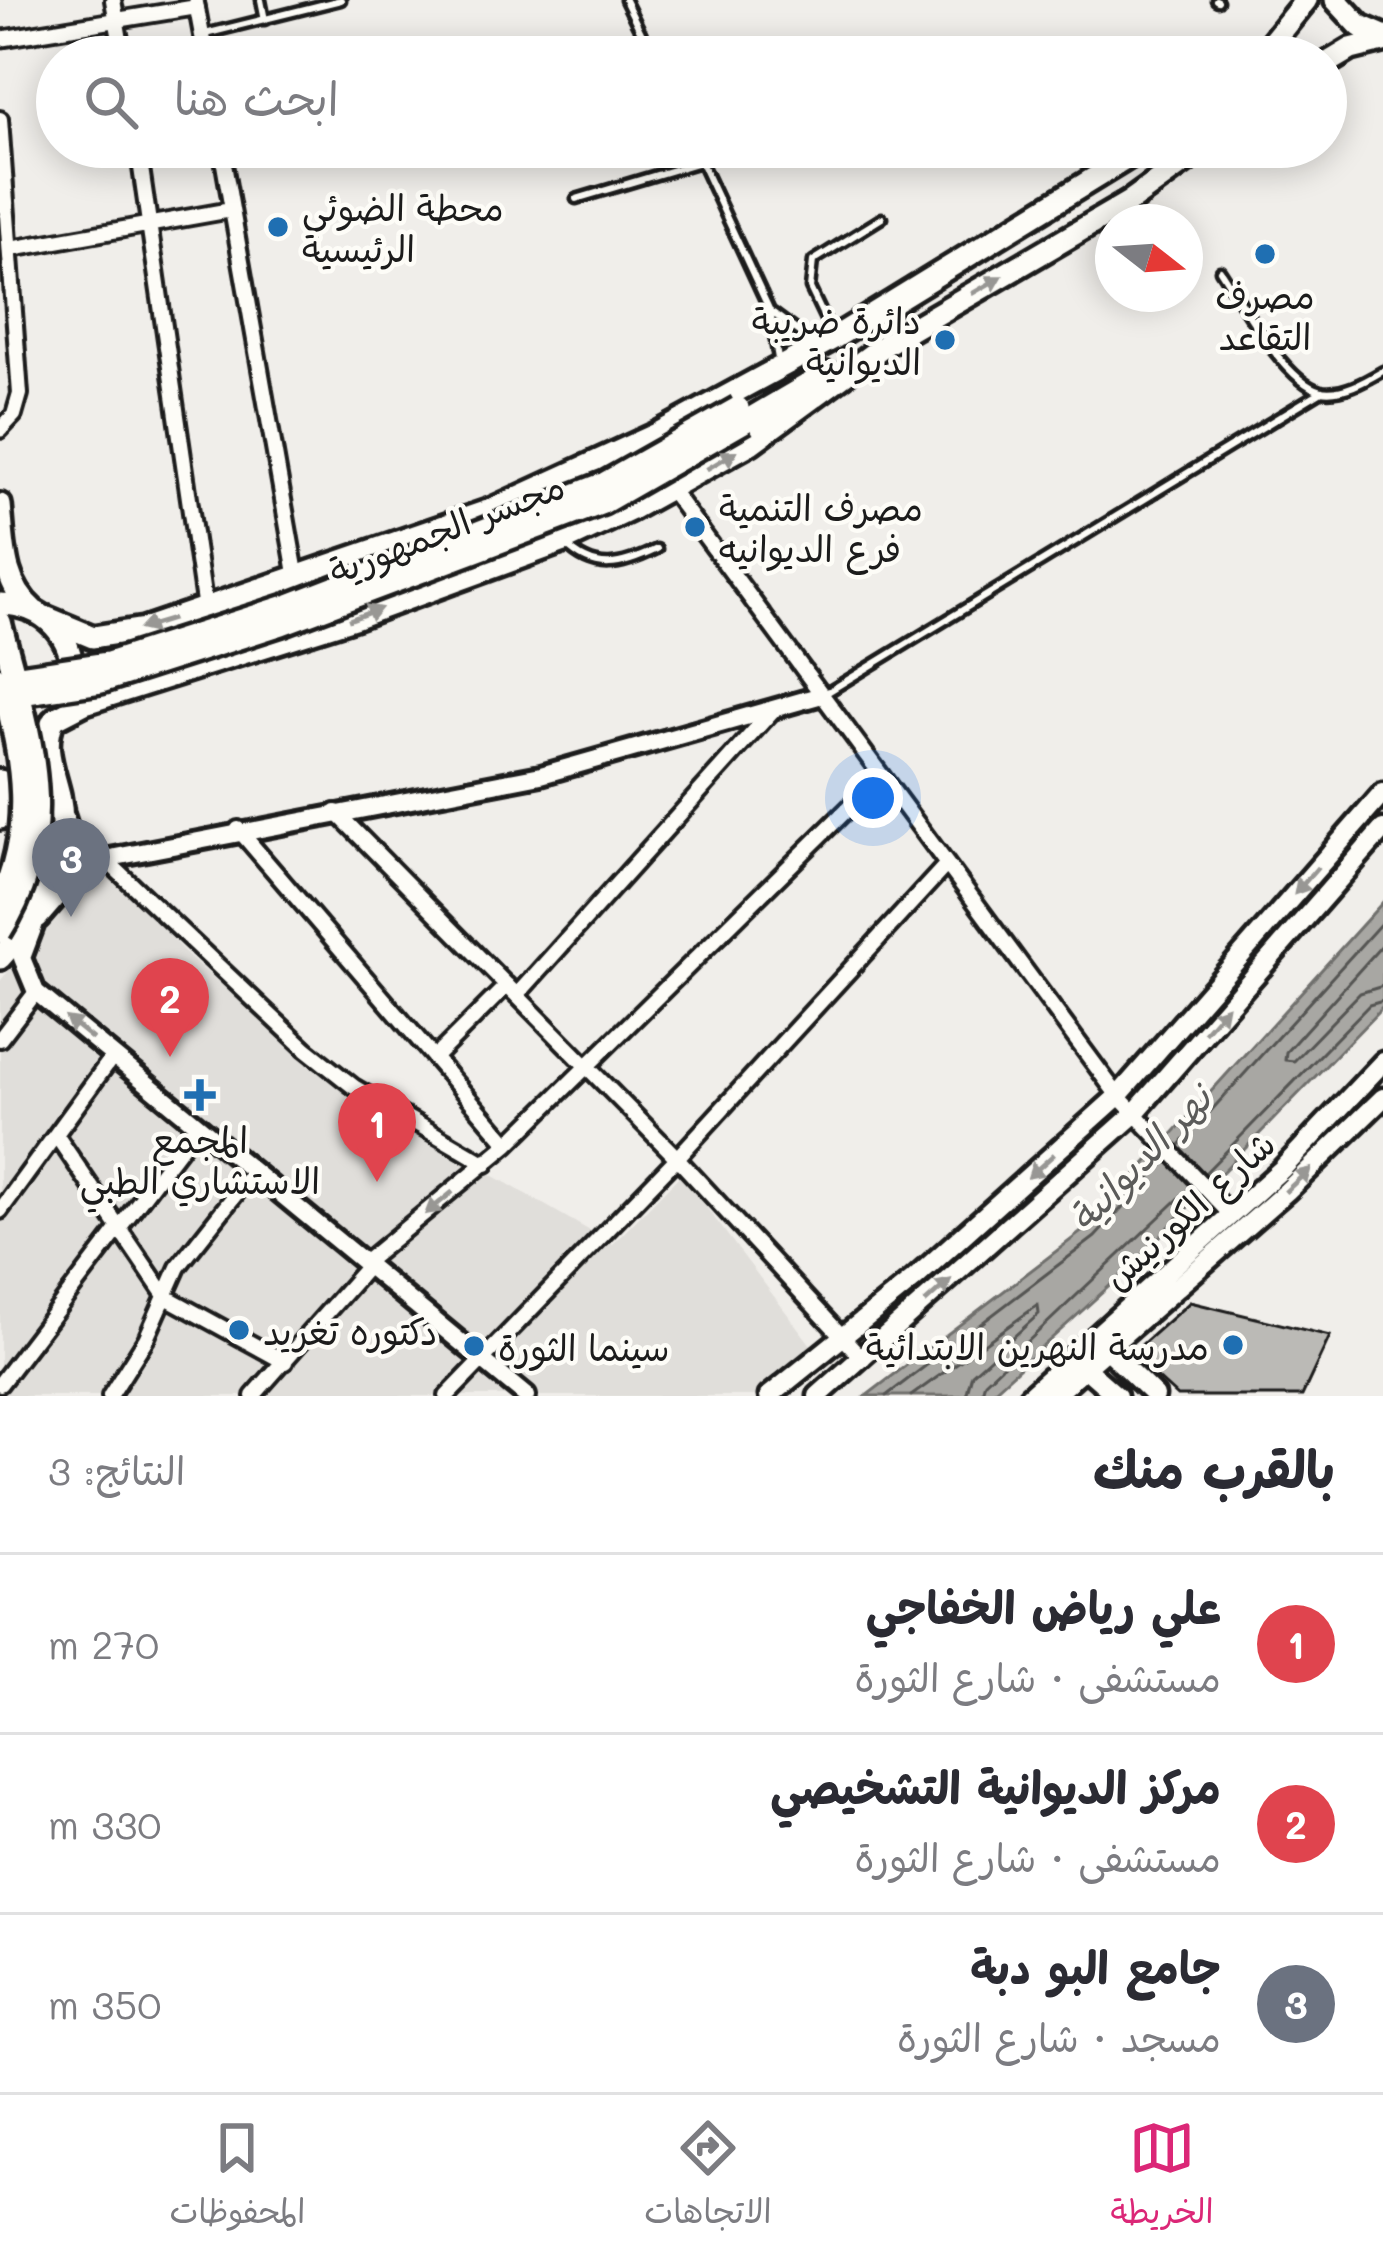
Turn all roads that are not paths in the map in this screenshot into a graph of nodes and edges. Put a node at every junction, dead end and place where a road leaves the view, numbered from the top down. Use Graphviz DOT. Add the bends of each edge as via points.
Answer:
graph roads {
  1 [pos="113,0"];
  2 [pos="260,0"];
  3 [pos="341,0"];
  4 [pos="625,0"];
  5 [pos="1306,0"];
  6 [pos="1336,0"];
  7 [pos="196,3"];
  8 [pos="116,20"];
  9 [pos="265,20"];
  10 [pos="202,35"];
  11 [pos="119,36"];
  12 [pos="643,36"];
  13 [pos="1277,36"];
  14 [pos="0,39"];
  15 [pos="1383,39"];
  16 [pos="1347,52"];
  17 [pos="0,118"];
  18 [pos="141,168"];
  19 [pos="224,168"];
  20 [pos="677,168"];
  21 [pos="703,168"];
  22 [pos="1111,168"];
  23 [pos="1176,168"];
  24 [pos="576,199"];
  25 [pos="231,210"];
  26 [pos="882,218"];
  27 [pos="150,222"];
  28 [pos="11,249"];
  29 [pos="1220,270"];
  30 [pos="770,310"];
  31 [pos="832,339"];
  32 [pos="886,344"];
  33 [pos="778,370"];
  34 [pos="1383,371"];
  35 [pos="1322,392"];
  36 [pos="742,414"];
  37 [pos="0,430"];
  38 [pos="671,490"];
  39 [pos="0,505"];
  40 [pos="562,542"];
  41 [pos="657,549"];
  42 [pos="297,579"];
  43 [pos="0,604"];
  44 [pos="205,609"];
  45 [pos="39,614"];
  46 [pos="0,622"];
  47 [pos="0,679"];
  48 [pos="822,695"];
  49 [pos="0,697"];
  50 [pos="774,709"];
  51 [pos="54,720"];
  52 [pos="0,741"];
  53 [pos="881,776"];
  54 [pos="0,781"];
  55 [pos="1383,793"];
  56 [pos="59,796"];
  57 [pos="336,812"];
  58 [pos="0,818"];
  59 [pos="238,830"];
  60 [pos="1383,830"];
  61 [pos="105,859"];
  62 [pos="946,865"];
  63 [pos="43,900"];
  64 [pos="0,902"];
  65 [pos="35,924"];
  66 [pos="5,944"];
  67 [pos="512,990"];
  68 [pos="36,992"];
  69 [pos="0,1039"];
  70 [pos="113,1056"];
  71 [pos="434,1058"];
  72 [pos="1383,1062"];
  73 [pos="588,1068"];
  74 [pos="1118,1096"];
  75 [pos="1383,1098"];
  76 [pos="1132,1115"];
  77 [pos="197,1126"];
  78 [pos="58,1138"];
  79 [pos="508,1144"];
  80 [pos="677,1158"];
  81 [pos="486,1164"];
  82 [pos="254,1172"];
  83 [pos="0,1211"];
  84 [pos="1229,1213"];
  85 [pos="118,1233"];
  86 [pos="366,1264"];
  87 [pos="166,1297"];
  88 [pos="847,1335"];
  89 [pos="1100,1343"];
  90 [pos="863,1359"];
  91 [pos="479,1360"];
  92 [pos="1079,1362"];
  93 [pos="285,1363"];
  94 [pos="0,1384"];
  95 [pos="110,1396"];
  96 [pos="253,1396"];
  97 [pos="447,1396"];
  98 [pos="526,1396"];
  99 [pos="770,1396"];
  100 [pos="818,1396"];
  101 [pos="1029,1396"];
  102 [pos="1053,1396"];
  103 [pos="1117,1396"];
  104 [pos="1155,1396"];
  1 -- 8 [label="street"];
  2 -- 9 [label="lane"];
  3 -- 9 [label="lane"];
  4 -- 12 [label="lane"];
  5 -- 13 [label="main road"];
  6 -- 15 [label="main road"];
  7 -- 8 [label="street"];
  7 -- 10 [label="street"];
  8 -- 11 [label="street"];
  8 -- 14 [label="street"];
  9 -- 10 [label="lane"];
  15 -- 16 [label="main road"];
  17 -- 28 [label="street"];
  18 -- 27 [label="street"];
  19 -- 25 [label="street"];
  20 -- 24 [label="lane"];
  21 -- 30 [label="lane"];
  22 -- 31 [label="main road"];
  32 -- 23 [label="main road, one-way"];
  25 -- 27 [label="street"];
  25 -- 42 [label="street"];
  26 -- 31 [label="lane" via="808,272"];
  27 -- 28 [label="street"];
  27 -- 44 [label="street"];
  28 -- 37 [label="street" via="20,394"];
  29 -- 35 [label="lane" via="1298,380"];
  30 -- 31 [label="lane"];
  30 -- 33 [label="lane"];
  31 -- 33 [label="main road"];
  31 -- 36 [label="main road, مجسر الجمهورية"];
  32 -- 36 [label="main road, مجسر الجمهورية"];
  38 -- 32 [label="main road, one-way" via="781,423"];
  33 -- 42 [label="main road" via="548,487"];
  34 -- 35 [label="lane"];
  35 -- 48 [label="lane"];
  36 -- 47 [label="main road, مجسر الجمهورية, bridge" via="605,483 290,605 108,664"];
  36 -- 49 [label="main road, مجسر الجمهورية, bridge" via="603,503 282,624 101,682"];
  38 -- 40 [label="main road"];
  38 -- 48 [label="street"];
  39 -- 45 [label="main road" via="14,592"];
  40 -- 41 [label="lane" via="606,567"];
  51 -- 40 [label="main road, one-way"];
  42 -- 44 [label="main road"];
  43 -- 45 [label="main road"];
  44 -- 45 [label="main road, one-way" via="110,637"];
  45 -- 51 [label="main road" via="62,635 72,659 72,684"];
  46 -- 66 [label="main road, bridge" via="32,737 40,800"];
  47 -- 64 [label="main road, bridge" via="23,796"];
  48 -- 50 [label="street"];
  48 -- 53 [label="street"];
  50 -- 57 [label="street" via="541,775"];
  50 -- 67 [label="street"];
  51 -- 52 [label="main road" via="23,739"];
  51 -- 56 [label="main road" via="47,746"];
  53 -- 62 [label="street"];
  53 -- 73 [label="street"];
  54 -- 58 [label="main road"];
  55 -- 74 [label="main road, one-way"];
  56 -- 61 [label="street" via="75,846"];
  56 -- 63 [label="main road" via="59,852"];
  57 -- 59 [label="street"];
  57 -- 67 [label="street"];
  59 -- 61 [label="street"];
  59 -- 71 [label="street"];
  76 -- 60 [label="main road, one-way"];
  61 -- 65 [label="street" via="80,873"];
  61 -- 81 [label="street" via="306,1049 354,1087"];
  62 -- 74 [label="street"];
  62 -- 80 [label="street"];
  63 -- 65 [label="street"];
  63 -- 66 [label="main road"];
  65 -- 66 [label="street"];
  65 -- 68 [label="street" via="22,958"];
  67 -- 71 [label="street"];
  67 -- 73 [label="street"];
  68 -- 69 [label="street"];
  70 -- 68 [label="street, one-way"];
  70 -- 77 [label="street"];
  70 -- 78 [label="street"];
  71 -- 79 [label="street"];
  72 -- 84 [label="main road, شارع الكورنيش"];
  73 -- 79 [label="street"];
  73 -- 80 [label="street"];
  74 -- 76 [label="street"];
  74 -- 88 [label="main road, one-way"];
  89 -- 75 [label="main road, شارع الكورنيش, one-way" via="1287,1191"];
  76 -- 84 [label="street"];
  90 -- 76 [label="main road, one-way"];
  77 -- 82 [label="street"];
  77 -- 85 [label="street"];
  78 -- 83 [label="street"];
  78 -- 85 [label="street"];
  79 -- 81 [label="street"];
  80 -- 88 [label="street"];
  80 -- 91 [label="street"];
  81 -- 86 [label="street, one-way"];
  82 -- 86 [label="street"];
  82 -- 87 [label="street" via="178,1267"];
  84 -- 89 [label="main road, شارع الكورنيش"];
  85 -- 87 [label="street"];
  85 -- 94 [label="street"];
  86 -- 91 [label="street"];
  86 -- 93 [label="street"];
  87 -- 93 [label="street"];
  87 -- 95 [label="street"];
  88 -- 90 [label="street"];
  88 -- 99 [label="main road"];
  89 -- 92 [label="main road, شارع الكورنيش"];
  89 -- 104 [label="main road"];
  90 -- 100 [label="main road"];
  91 -- 97 [label="street"];
  91 -- 98 [label="street"];
  92 -- 101 [label="main road, شارع الكورنيش"];
  92 -- 102 [label="main road, شارع الكورنيش"];
  92 -- 103 [label="main road"];
  93 -- 96 [label="street"];
}
